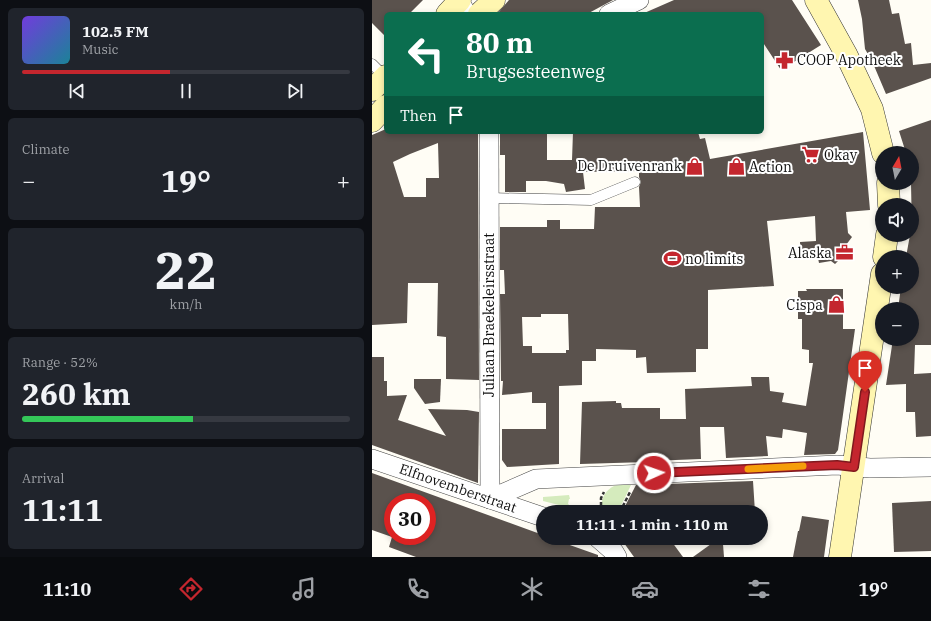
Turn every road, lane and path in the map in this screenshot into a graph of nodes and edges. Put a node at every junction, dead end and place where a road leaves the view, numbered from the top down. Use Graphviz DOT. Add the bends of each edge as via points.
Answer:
graph roads {
  1 [pos="494,0"];
  2 [pos="639,0"];
  3 [pos="816,0"];
  4 [pos="481,12"];
  5 [pos="613,12"];
  6 [pos="489,134"];
  7 [pos="882,146"];
  8 [pos="635,182"];
  9 [pos="489,198"];
  10 [pos="879,294"];
  11 [pos="372,458"];
  12 [pos="854,467"];
  13 [pos="931,467"];
  14 [pos="490,499"];
  15 [pos="536,515"];
  16 [pos="606,545"];
  17 [pos="617,557"];
  18 [pos="840,557"];
  1 -- 4 [label="street"];
  2 -- 5 [label="street"];
  3 -- 7 [label="street" via="846,54 872,109"];
  6 -- 9 [label="street, Juliaan Braekeleirsstraat"];
  8 -- 9 [label="lane" via="591,200"];
  9 -- 14 [label="street, Juliaan Braekeleirsstraat"];
  10 -- 12 [label="street"];
  11 -- 14 [label="street, Elfnovemberstraat"];
  12 -- 13 [label="street"];
  12 -- 14 [label="street" via="837,465 536,479"];
  12 -- 18 [label="street"];
  14 -- 15 [label="street, Elfnovemberstraat"];
  16 -- 17 [label="street"];
}
